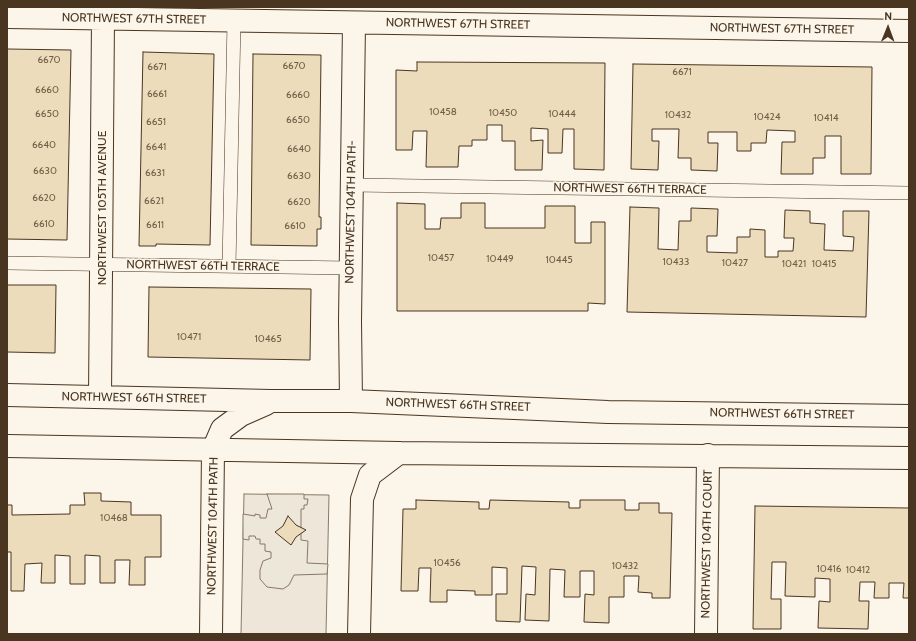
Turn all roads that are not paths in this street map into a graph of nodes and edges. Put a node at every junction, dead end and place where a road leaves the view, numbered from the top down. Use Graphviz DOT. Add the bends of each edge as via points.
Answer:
graph roads {
  1 [pos="7,17"];
  2 [pos="103,18"];
  3 [pos="234,21"];
  4 [pos="354,23"];
  5 [pos="909,31"];
  6 [pos="352,185"];
  7 [pos="909,193"];
  8 [pos="7,263"];
  9 [pos="102,265"];
  10 [pos="229,266"];
  11 [pos="350,268"];
  12 [pos="7,395"];
  13 [pos="100,397"];
  14 [pos="271,401"];
  15 [pos="351,401"];
  16 [pos="909,416"];
  17 [pos="7,446"];
  18 [pos="213,450"];
  19 [pos="399,454"];
  20 [pos="708,455"];
  21 [pos="909,458"];
  22 [pos="211,634"];
  23 [pos="359,634"];
  24 [pos="706,634"];
  1 -- 2 [label="street, NORTHWEST 67TH STREET"];
  2 -- 3 [label="street, NORTHWEST 67TH STREET"];
  2 -- 9 [label="street, NORTHWEST 105TH AVENUE"];
  3 -- 4 [label="street, NORTHWEST 67TH STREET"];
  3 -- 10 [label="lane"];
  4 -- 5 [label="street, NORTHWEST 67TH STREET"];
  4 -- 6 [label="street, NORTHWEST 104TH PATH-"];
  6 -- 7 [label="lane, NORTHWEST 66TH TERRACE"];
  6 -- 11 [label="street, NORTHWEST 104TH PATH-"];
  8 -- 9 [label="lane, NORTHWEST 66TH TERRACE"];
  9 -- 10 [label="lane, NORTHWEST 66TH TERRACE"];
  9 -- 13 [label="street, NORTHWEST 105TH AVENUE"];
  10 -- 11 [label="lane, NORTHWEST 66TH TERRACE"];
  11 -- 15 [label="street, NORTHWEST 104TH PATH-"];
  12 -- 13 [label="street, NORTHWEST 66TH STREET"];
  13 -- 14 [label="street, NORTHWEST 66TH STREET"];
  14 -- 15 [label="street, NORTHWEST 66TH STREET"];
  14 -- 18 [label="street, NORTHWEST 104TH PATH" via="241,415 222,429"];
  15 -- 16 [label="street, NORTHWEST 66TH STREET" via="608,412"];
  17 -- 18 [label="street"];
  18 -- 19 [label="street"];
  18 -- 22 [label="street, NORTHWEST 104TH PATH"];
  19 -- 20 [label="street"];
  19 -- 23 [label="street" via="370,475 362,499"];
  20 -- 21 [label="street"];
  20 -- 24 [label="street, NORTHWEST 104TH COURT"];
}
